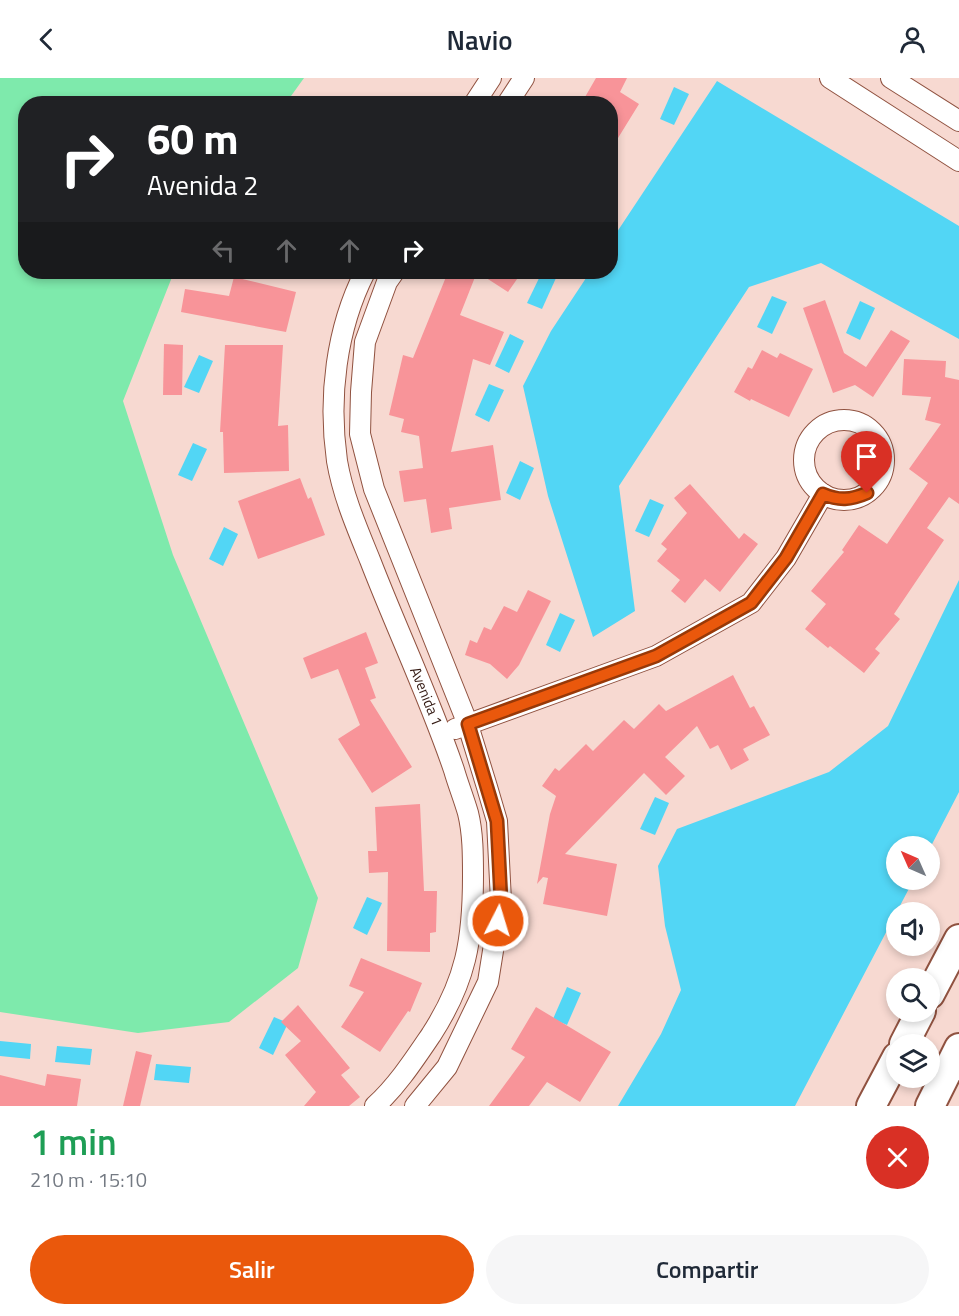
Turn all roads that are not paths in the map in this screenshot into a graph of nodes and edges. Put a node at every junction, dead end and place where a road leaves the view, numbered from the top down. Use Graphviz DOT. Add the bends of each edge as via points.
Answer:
graph roads {
  1 [pos="491,78"];
  2 [pos="524,78"];
  3 [pos="830,78"];
  4 [pos="891,78"];
  5 [pos="479,96"];
  6 [pos="512,96"];
  7 [pos="959,121"];
  8 [pos="959,161"];
  9 [pos="361,279"];
  10 [pos="389,279"];
  11 [pos="823,494"];
  12 [pos="468,724"];
  13 [pos="441,734"];
  14 [pos="959,939"];
  15 [pos="940,975"];
  16 [pos="959,1048"];
  17 [pos="886,1079"];
  18 [pos="375,1106"];
  19 [pos="415,1106"];
  20 [pos="872,1106"];
  21 [pos="930,1106"];
  1 -- 5 [label="street"];
  2 -- 6 [label="street"];
  3 -- 8 [label="street"];
  4 -- 7 [label="street"];
  9 -- 13 [label="street, Avenida 1" via="342,329 334,400 338,462 350,509"];
  10 -- 12 [label="street, Avenida 1" via="366,342 360,434 374,489"];
  11 -- 11 [label="street" via="845,500 867,493 875,485 884,464 883,453 880,442 865,426 855,421 832,422 807,444 804,455 808,478"];
  11 -- 12 [label="street" via="786,558 751,603 656,656"];
  12 -- 13 [label="street"];
  12 -- 19 [label="street, Avenida 1" via="497,821 501,901 488,982 447,1067"];
  13 -- 18 [label="street, Avenida 1" via="468,814 473,861 473,918 465,964 438,1023 412,1064"];
  14 -- 15 [label="main road"];
  16 -- 21 [label="main road"];
  17 -- 20 [label="main road"];
}
